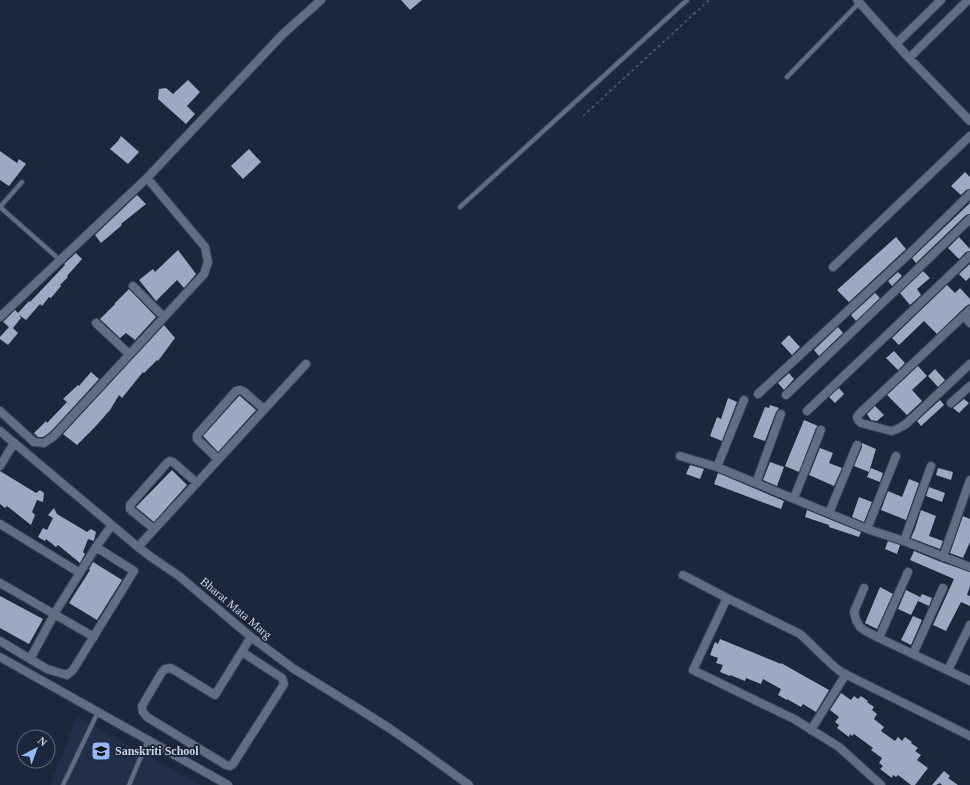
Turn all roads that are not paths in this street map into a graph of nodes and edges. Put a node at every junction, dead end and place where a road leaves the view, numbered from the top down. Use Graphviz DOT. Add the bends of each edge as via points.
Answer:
graph roads {
  1 [pos="321,0"];
  2 [pos="687,0"];
  3 [pos="941,0"];
  4 [pos="968,0"];
  5 [pos="858,2"];
  6 [pos="896,44"];
  7 [pos="909,58"];
  8 [pos="787,77"];
  9 [pos="970,121"];
  10 [pos="970,136"];
  11 [pos="147,178"];
  12 [pos="22,182"];
  13 [pos="970,194"];
  14 [pos="0,207"];
  15 [pos="460,207"];
  16 [pos="970,219"];
  17 [pos="970,256"];
  18 [pos="60,260"];
  19 [pos="832,267"];
  20 [pos="133,286"];
  21 [pos="970,310"];
  22 [pos="964,316"];
  23 [pos="0,317"];
  24 [pos="164,317"];
  25 [pos="96,323"];
  26 [pos="970,323"];
  27 [pos="129,354"];
  28 [pos="306,364"];
  29 [pos="970,364"];
  30 [pos="970,386"];
  31 [pos="758,394"];
  32 [pos="786,395"];
  33 [pos="744,400"];
  34 [pos="951,403"];
  35 [pos="264,409"];
  36 [pos="0,411"];
  37 [pos="807,411"];
  38 [pos="781,414"];
  39 [pos="821,430"];
  40 [pos="0,431"];
  41 [pos="14,442"];
  42 [pos="857,446"];
  43 [pos="680,456"];
  44 [pos="896,456"];
  45 [pos="218,459"];
  46 [pos="0,466"];
  47 [pos="931,466"];
  48 [pos="716,467"];
  49 [pos="970,480"];
  50 [pos="197,483"];
  51 [pos="756,483"];
  52 [pos="794,498"];
  53 [pos="829,513"];
  54 [pos="0,524"];
  55 [pos="112,525"];
  56 [pos="868,528"];
  57 [pos="154,530"];
  58 [pos="904,541"];
  59 [pos="96,547"];
  60 [pos="138,547"];
  61 [pos="943,557"];
  62 [pos="970,567"];
  63 [pos="908,572"];
  64 [pos="80,573"];
  65 [pos="683,575"];
  66 [pos="0,583"];
  67 [pos="864,588"];
  68 [pos="943,588"];
  69 [pos="727,598"];
  70 [pos="54,614"];
  71 [pos="970,625"];
  72 [pos="94,637"];
  73 [pos="251,637"];
  74 [pos="879,638"];
  75 [pos="0,641"];
  76 [pos="242,652"];
  77 [pos="913,654"];
  78 [pos="0,657"];
  79 [pos="30,659"];
  80 [pos="948,670"];
  81 [pos="846,674"];
  82 [pos="970,681"];
  83 [pos="98,712"];
  84 [pos="811,730"];
  85 [pos="970,736"];
  86 [pos="148,740"];
  87 [pos="63,785"];
  88 [pos="129,785"];
  89 [pos="228,785"];
  90 [pos="469,785"];
  91 [pos="881,785"];
  1 -- 11 [label="street" via="282,34"];
  2 -- 15 [label="lane"];
  3 -- 6 [label="street"];
  4 -- 7 [label="street"];
  5 -- 6 [label="street"];
  5 -- 8 [label="lane"];
  6 -- 7 [label="street"];
  7 -- 9 [label="street"];
  10 -- 19 [label="street"];
  11 -- 18 [label="street"];
  11 -- 24 [label="street" via="205,247 208,262 204,274"];
  12 -- 14 [label="lane"];
  13 -- 31 [label="street"];
  14 -- 18 [label="lane"];
  16 -- 32 [label="street"];
  17 -- 37 [label="street"];
  18 -- 23 [label="street"];
  20 -- 24 [label="street"];
  21 -- 22 [label="street"];
  22 -- 26 [label="street"];
  22 -- 29 [label="street" via="859,414 858,420 891,431 900,428"];
  24 -- 27 [label="street"];
  25 -- 27 [label="street"];
  27 -- 36 [label="street" via="44,443 34,442"];
  28 -- 35 [label="street"];
  30 -- 34 [label="street"];
  33 -- 48 [label="street"];
  35 -- 45 [label="street"];
  35 -- 45 [label="street" via="243,391 236,391 197,435 197,439"];
  38 -- 51 [label="street"];
  39 -- 52 [label="street"];
  40 -- 41 [label="street, Bharat Mata Marg"];
  41 -- 46 [label="street"];
  41 -- 55 [label="street, Bharat Mata Marg"];
  42 -- 53 [label="street"];
  43 -- 48 [label="street"];
  44 -- 56 [label="street"];
  45 -- 50 [label="street"];
  47 -- 58 [label="street"];
  48 -- 51 [label="street"];
  49 -- 61 [label="street"];
  50 -- 57 [label="street"];
  50 -- 57 [label="street" via="173,462 167,463 130,505 132,511"];
  51 -- 52 [label="street"];
  52 -- 53 [label="street"];
  53 -- 56 [label="street"];
  54 -- 64 [label="street"];
  55 -- 59 [label="street"];
  55 -- 60 [label="street, Bharat Mata Marg"];
  56 -- 58 [label="street"];
  57 -- 60 [label="street"];
  58 -- 61 [label="street"];
  59 -- 64 [label="street"];
  59 -- 72 [label="street" via="134,571"];
  60 -- 73 [label="street, Bharat Mata Marg" via="179,576"];
  61 -- 62 [label="street"];
  63 -- 74 [label="street"];
  64 -- 70 [label="street"];
  65 -- 69 [label="street"];
  66 -- 70 [label="street"];
  67 -- 74 [label="street" via="854,612 856,620 860,627"];
  68 -- 77 [label="street"];
  69 -- 81 [label="street" via="800,634 831,665"];
  69 -- 84 [label="street" via="693,670 794,719"];
  70 -- 72 [label="street"];
  70 -- 79 [label="street"];
  71 -- 80 [label="street"];
  72 -- 79 [label="street" via="67,675 47,669"];
  73 -- 76 [label="street"];
  73 -- 90 [label="street, Bharat Mata Marg" via="294,669 416,746"];
  74 -- 77 [label="street"];
  75 -- 79 [label="street"];
  76 -- 76 [label="street" via="282,678 284,684 230,766 147,717 143,712 142,706 165,669 171,668 215,695"];
  77 -- 80 [label="street"];
  78 -- 83 [label="street"];
  80 -- 82 [label="street"];
  81 -- 84 [label="street"];
  81 -- 85 [label="street"];
  83 -- 86 [label="street"];
  83 -- 87 [label="lane"];
  84 -- 91 [label="street" via="839,747"];
  86 -- 88 [label="lane"];
  86 -- 89 [label="street"];
}
